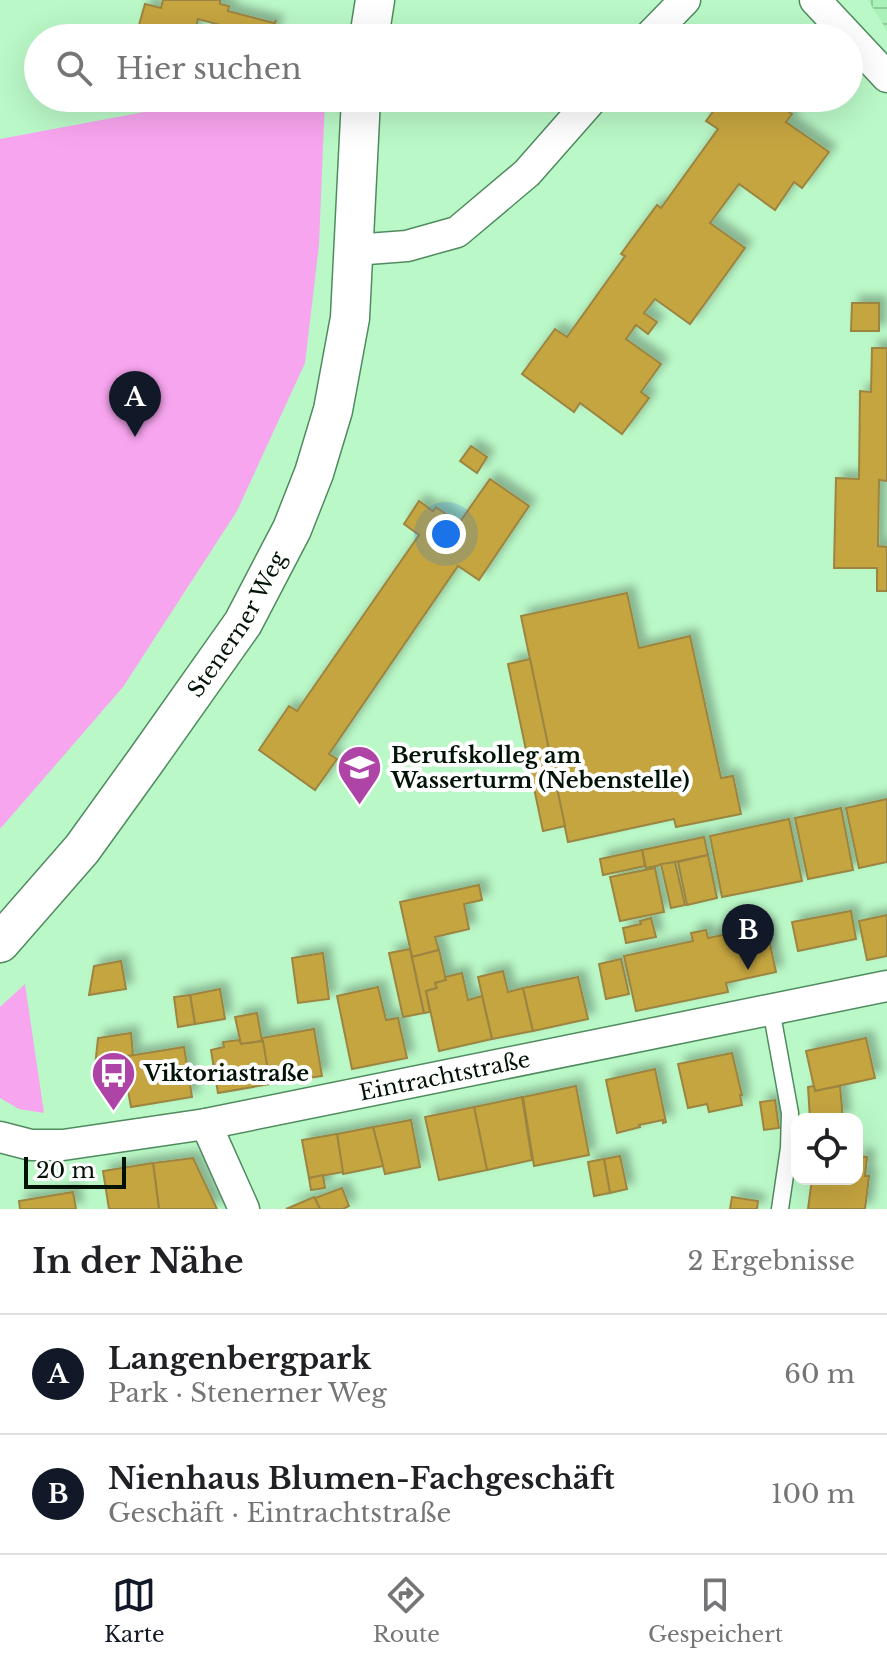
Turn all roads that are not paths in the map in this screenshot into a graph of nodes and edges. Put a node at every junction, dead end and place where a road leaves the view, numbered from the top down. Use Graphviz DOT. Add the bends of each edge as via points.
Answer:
graph roads {
  1 [pos="375,0"];
  2 [pos="685,0"];
  3 [pos="815,0"];
  4 [pos="371,24"];
  5 [pos="662,24"];
  6 [pos="837,24"];
  7 [pos="863,51"];
  8 [pos="887,77"];
  9 [pos="360,112"];
  10 [pos="581,112"];
  11 [pos="354,250"];
  12 [pos="0,943"];
  13 [pos="887,986"];
  14 [pos="771,1009"];
  15 [pos="206,1124"];
  16 [pos="0,1137"];
  17 [pos="244,1209"];
  18 [pos="780,1209"];
  1 -- 4 [label="street"];
  2 -- 5 [label="street"];
  3 -- 6 [label="street"];
  7 -- 8 [label="street"];
  9 -- 11 [label="street, Stenerner Weg"];
  10 -- 11 [label="street" via="527,173 457,232 407,246"];
  11 -- 12 [label="street, Stenerner Weg" via="350,318 333,410 292,529 243,623 82,849"];
  13 -- 14 [label="street, Eintrachtstraße"];
  14 -- 15 [label="street, Eintrachtstraße"];
  14 -- 18 [label="lane" via="790,1113"];
  15 -- 16 [label="street, Eintrachtstraße" via="63,1145 31,1145"];
  15 -- 17 [label="street"];
}
